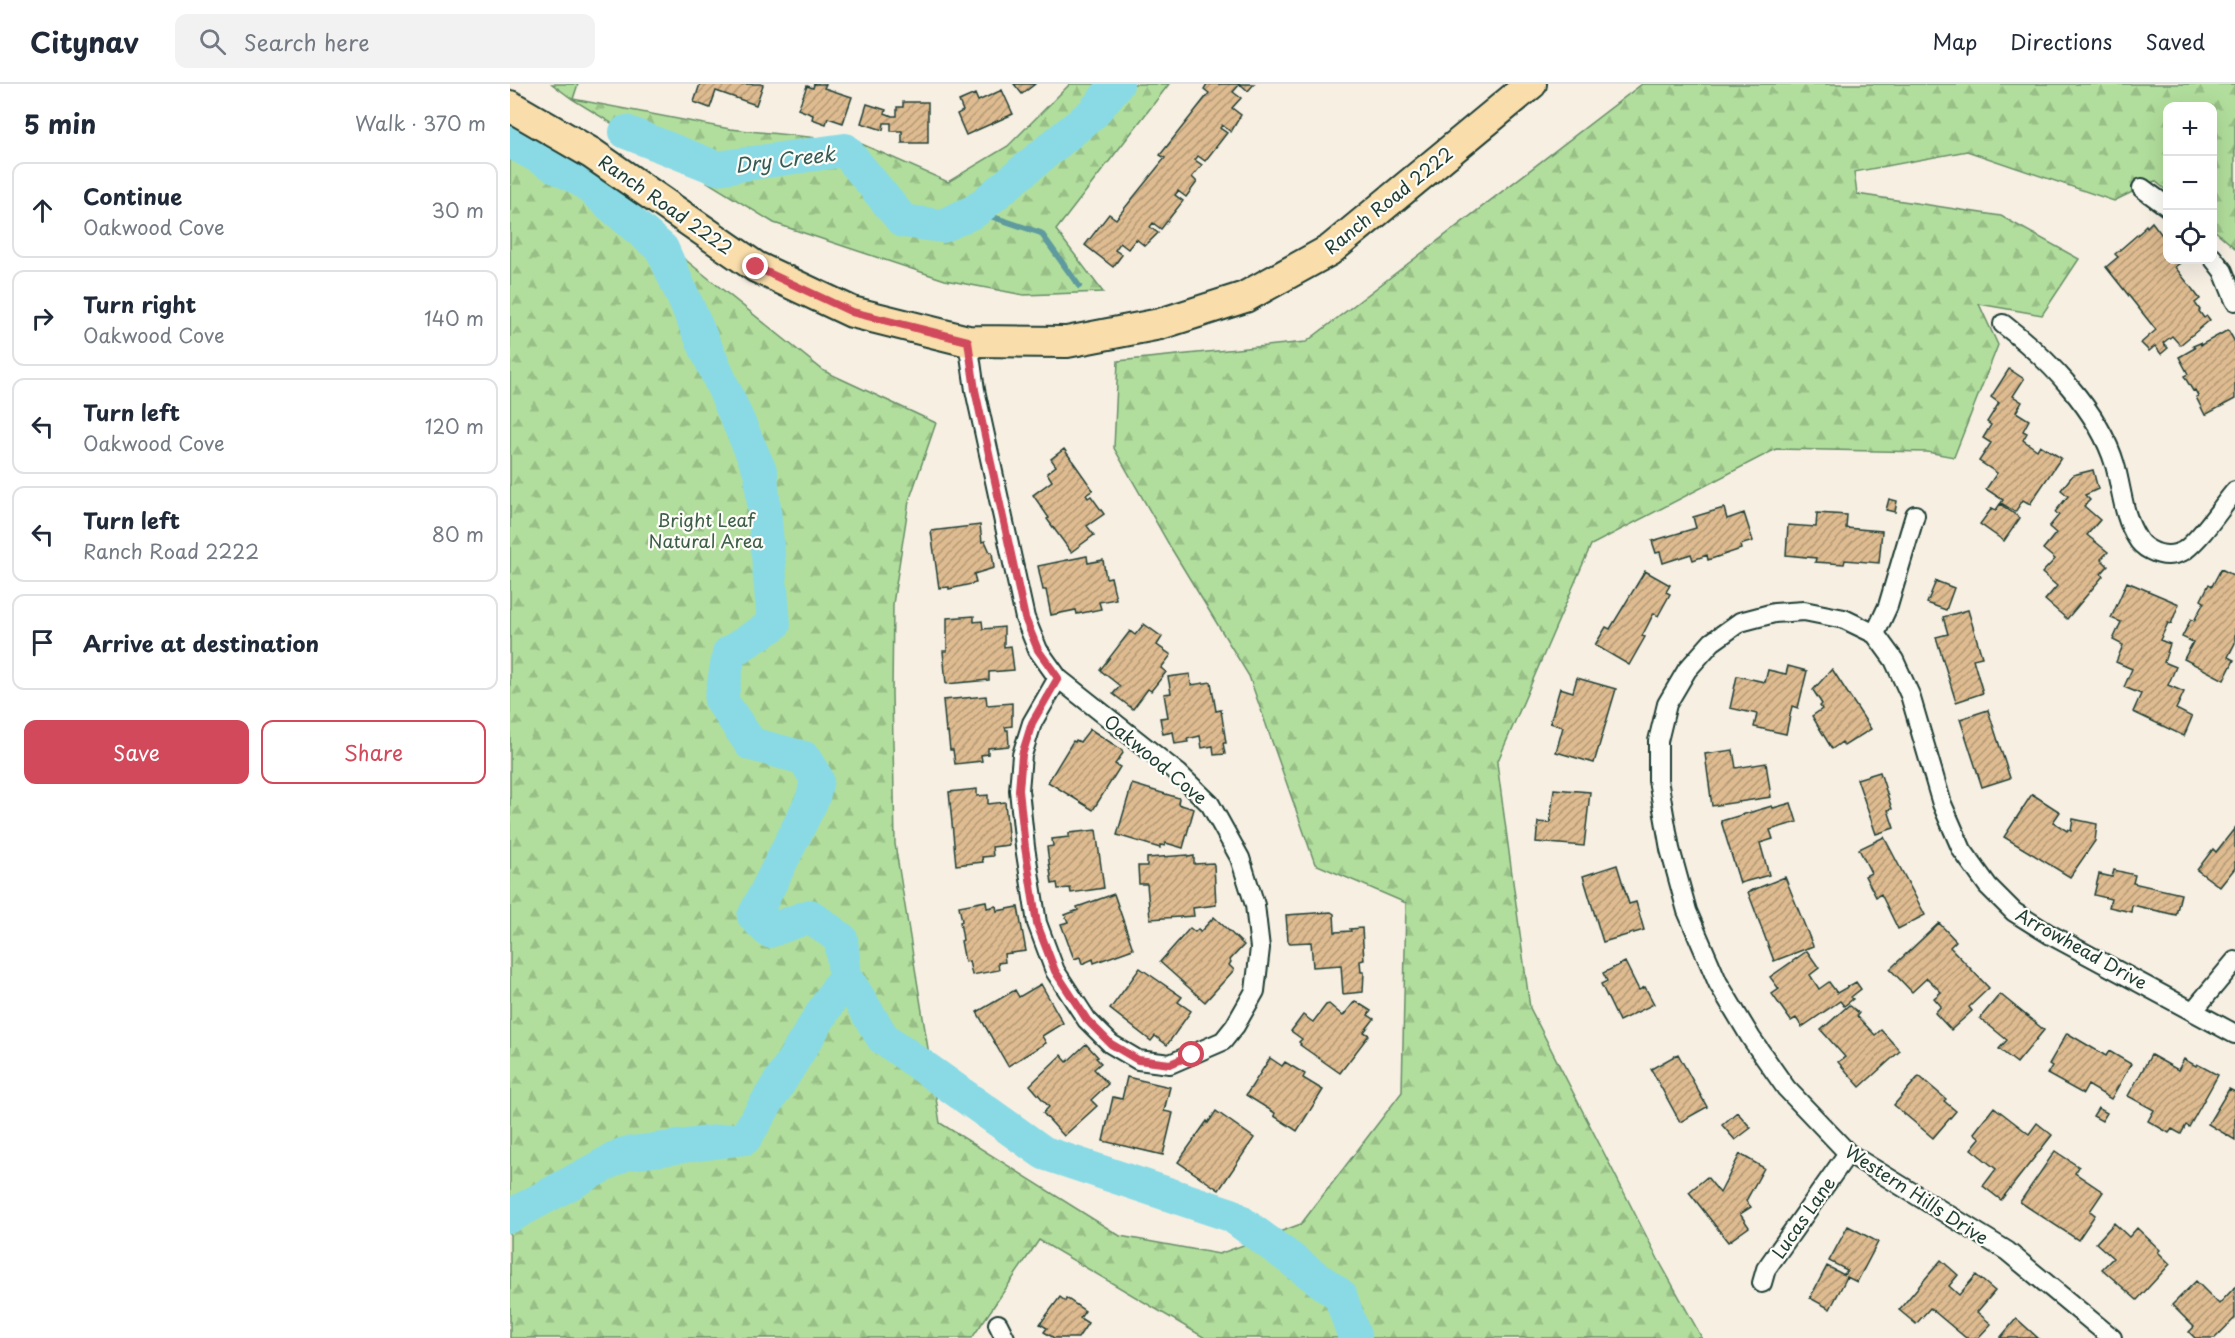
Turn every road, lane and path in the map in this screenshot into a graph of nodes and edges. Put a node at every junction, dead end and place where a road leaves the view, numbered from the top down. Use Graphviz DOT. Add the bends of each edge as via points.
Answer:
graph roads {
  1 [pos="1531,84"];
  2 [pos="510,106"];
  3 [pos="2142,188"];
  4 [pos="2163,203"];
  5 [pos="2217,264"];
  6 [pos="2235,301"];
  7 [pos="2002,324"];
  8 [pos="968,341"];
  9 [pos="2235,491"];
  10 [pos="1915,516"];
  11 [pos="1875,634"];
  12 [pos="1058,678"];
  13 [pos="2235,961"];
  14 [pos="2194,1010"];
  15 [pos="2235,1034"];
  16 [pos="1848,1153"];
  17 [pos="1762,1283"];
  18 [pos="2112,1338"];
  1 -- 8 [label="main road, Ranch Road 2222" via="1329,250 1245,297 1160,324 1067,342"];
  2 -- 8 [label="main road, Ranch Road 2222" via="591,153 756,267 852,312"];
  3 -- 4 [label="street"];
  5 -- 6 [label="street"];
  7 -- 9 [label="street" via="2048,363 2094,423 2114,463 2128,520 2138,541 2150,550 2166,555 2183,552"];
  8 -- 12 [label="street, Oakwood Cove" via="975,390 1025,618 1038,650"];
  10 -- 11 [label="street" via="1888,606"];
  11 -- 14 [label="street, Arrowhead Drive" via="1894,660 1910,695 1942,804 1962,850 1988,886 2014,912 2049,934"];
  11 -- 16 [label="street, Western Hills Drive" via="1844,620 1804,611 1774,613 1740,622 1712,642 1687,669 1667,704 1658,741 1658,780 1671,849 1687,911 1718,983 1786,1088"];
  12 -- 12 [label="street, Oakwood Cove" via="1032,723 1022,755 1019,790 1037,924 1055,971 1087,1020 1111,1044 1138,1060 1170,1064 1222,1041 1255,991 1260,948 1255,905 1240,858 1210,804 1178,773"];
  13 -- 14 [label="street"];
  14 -- 15 [label="street, Arrowhead Drive"];
  16 -- 17 [label="street, Lucas Lane" via="1766,1269"];
  16 -- 18 [label="street, Western Hills Drive" via="2007,1251"];
}
